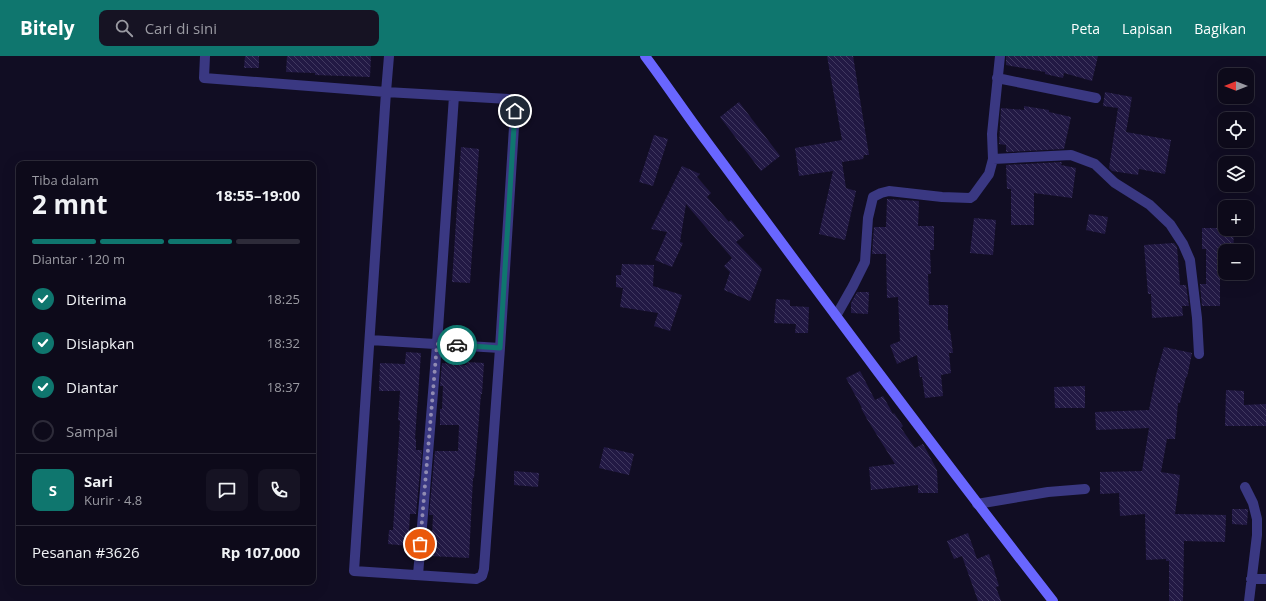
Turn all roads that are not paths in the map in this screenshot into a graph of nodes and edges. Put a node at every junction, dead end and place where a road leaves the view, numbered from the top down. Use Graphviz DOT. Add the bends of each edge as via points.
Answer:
graph roads {
  1 [pos="205,56"];
  2 [pos="389,56"];
  3 [pos="645,56"];
  4 [pos="1000,56"];
  5 [pos="998,78"];
  6 [pos="386,92"];
  7 [pos="454,96"];
  8 [pos="1096,98"];
  9 [pos="993,159"];
  10 [pos="836,316"];
  11 [pos="370,340"];
  12 [pos="437,344"];
  13 [pos="500,348"];
  14 [pos="1199,354"];
  15 [pos="1245,487"];
  16 [pos="1085,490"];
  17 [pos="977,504"];
  18 [pos="418,575"];
  19 [pos="1251,579"];
  20 [pos="1266,579"];
  21 [pos="1053,601"];
  22 [pos="1249,601"];
  1 -- 6 [label="street" via="204,78"];
  2 -- 6 [label="street"];
  3 -- 10 [label="street"];
  4 -- 5 [label="street"];
  5 -- 8 [label="street"];
  5 -- 9 [label="street" via="992,134"];
  6 -- 7 [label="street"];
  6 -- 11 [label="street"];
  7 -- 12 [label="street"];
  7 -- 13 [label="street" via="510,99 515,111"];
  9 -- 10 [label="street" via="989,174 970,198 890,191 874,197 868,218 865,262"];
  9 -- 14 [label="street" via="1071,155 1095,164 1115,183 1150,205 1170,224 1184,244 1190,260"];
  10 -- 17 [label="street"];
  11 -- 12 [label="street"];
  11 -- 18 [label="street" via="354,571"];
  12 -- 13 [label="street"];
  12 -- 18 [label="street"];
  13 -- 18 [label="street" via="482,576 476,579"];
  15 -- 19 [label="street" via="1254,503 1257,519"];
  16 -- 17 [label="street" via="1048,492"];
  17 -- 21 [label="street"];
  19 -- 20 [label="street"];
  19 -- 22 [label="street"];
}
